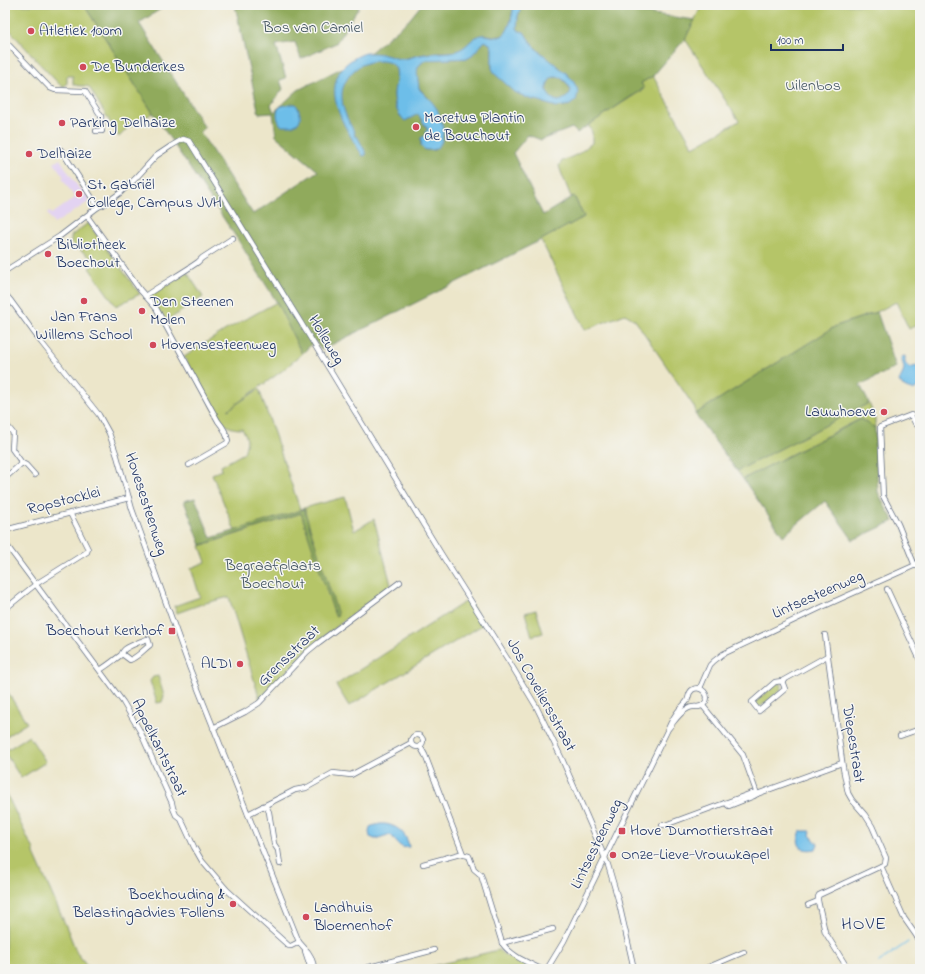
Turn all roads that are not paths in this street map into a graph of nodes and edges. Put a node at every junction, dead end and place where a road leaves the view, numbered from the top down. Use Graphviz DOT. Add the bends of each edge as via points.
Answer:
graph roads {
  1 [pos="5,41"];
  2 [pos="96,131"];
  3 [pos="102,131"];
  4 [pos="108,131"];
  5 [pos="61,150"];
  6 [pos="98,207"];
  7 [pos="87,216"];
  8 [pos="234,238"];
  9 [pos="5,271"];
  10 [pos="6,296"];
  11 [pos="145,296"];
  12 [pos="5,423"];
  13 [pos="920,428"];
  14 [pos="22,463"];
  15 [pos="189,465"];
  16 [pos="35,475"];
  17 [pos="5,478"];
  18 [pos="129,498"];
  19 [pos="70,513"];
  20 [pos="5,530"];
  21 [pos="5,542"];
  22 [pos="440,552"];
  23 [pos="920,563"];
  24 [pos="915,566"];
  25 [pos="400,582"];
  26 [pos="36,584"];
  27 [pos="887,589"];
  28 [pos="5,609"];
  29 [pos="825,635"];
  30 [pos="122,654"];
  31 [pos="827,656"];
  32 [pos="920,660"];
  33 [pos="100,670"];
  34 [pos="782,681"];
  35 [pos="700,688"];
  36 [pos="688,700"];
  37 [pos="693,706"];
  38 [pos="702,706"];
  39 [pos="213,728"];
  40 [pos="668,729"];
  41 [pos="920,729"];
  42 [pos="900,736"];
  43 [pos="411,743"];
  44 [pos="420,746"];
  45 [pos="842,763"];
  46 [pos="757,794"];
  47 [pos="263,806"];
  48 [pos="248,814"];
  49 [pos="662,825"];
  50 [pos="463,854"];
  51 [pos="605,858"];
  52 [pos="280,864"];
  53 [pos="424,864"];
  54 [pos="881,866"];
  55 [pos="818,901"];
  56 [pos="808,905"];
  57 [pos="920,928"];
  58 [pos="553,930"];
  59 [pos="918,939"];
  60 [pos="300,943"];
  61 [pos="502,944"];
  62 [pos="434,950"];
  63 [pos="744,952"];
  64 [pos="313,968"];
  65 [pos="362,969"];
  66 [pos="541,969"];
  67 [pos="547,969"];
  68 [pos="634,969"];
  69 [pos="704,969"];
  70 [pos="848,969"];
  1 -- 3 [label="street" via="50,88 87,93 101,116"];
  2 -- 3 [label="street"];
  3 -- 4 [label="street"];
  5 -- 6 [label="street"];
  6 -- 7 [label="street"];
  6 -- 22 [label="street, Holleweg" via="120,193 156,156 183,139 189,141"];
  7 -- 9 [label="street"];
  7 -- 11 [label="street"];
  8 -- 11 [label="street"];
  10 -- 18 [label="street, Hovesesteenweg" via="104,424"];
  11 -- 15 [label="street" via="156,308 228,441"];
  12 -- 14 [label="street" via="13,433 12,449"];
  13 -- 24 [label="street" via="911,415 880,427 883,496 898,524"];
  14 -- 16 [label="street"];
  14 -- 17 [label="street"];
  18 -- 19 [label="street, Ropstocklei"];
  18 -- 39 [label="street, Hovesesteenweg"];
  19 -- 20 [label="street, Ropstocklei"];
  19 -- 26 [label="street" via="88,549 87,552"];
  21 -- 26 [label="street, Appelkantstraat"];
  22 -- 51 [label="street, Jos Coveliersstraat" via="536,706"];
  23 -- 24 [label="street, Lintsesteenweg"];
  24 -- 35 [label="street, Lintsesteenweg" via="723,654 710,665"];
  25 -- 39 [label="street, Grensstraat" via="318,643 260,703"];
  26 -- 28 [label="street"];
  26 -- 33 [label="street, Appelkantstraat"];
  27 -- 32 [label="street"];
  29 -- 31 [label="street, Diepestraat"];
  30 -- 30 [label="street" via="130,660 136,657 150,645 148,639 124,650"];
  30 -- 33 [label="street"];
  31 -- 34 [label="street"];
  31 -- 45 [label="street, Diepestraat"];
  33 -- 60 [label="street, Appelkantstraat" via="140,731 176,815 181,819 202,861 227,890 289,946"];
  34 -- 34 [label="street" via="776,682 752,702 759,712 785,689"];
  35 -- 36 [label="street, Lintsesteenweg" via="690,692"];
  35 -- 38 [label="street" via="707,696"];
  36 -- 37 [label="street"];
  36 -- 40 [label="street, Lintsesteenweg" via="672,719"];
  37 -- 38 [label="street"];
  37 -- 40 [label="street, Lintsesteenweg" via="682,712"];
  38 -- 46 [label="street" via="743,755"];
  39 -- 48 [label="street, Hovesesteenweg"];
  40 -- 51 [label="street, Lintsesteenweg"];
  41 -- 42 [label="street"];
  43 -- 44 [label="street"];
  43 -- 44 [label="street" via="412,737 418,735 423,741"];
  43 -- 47 [label="street" via="352,775 333,773 306,788 295,790"];
  44 -- 50 [label="street"];
  45 -- 46 [label="street"];
  45 -- 54 [label="street, Diepestraat" via="848,793 872,826 886,858"];
  46 -- 49 [label="street" via="752,793"];
  47 -- 48 [label="street"];
  47 -- 52 [label="street" via="269,812"];
  48 -- 60 [label="street, Hovesesteenweg"];
  50 -- 53 [label="street"];
  50 -- 61 [label="street" via="469,856 474,869 481,875"];
  51 -- 67 [label="street, Lintsesteenweg" via="564,941"];
  51 -- 68 [label="street, Jos Coveliersstraat"];
  54 -- 55 [label="street" via="819,895"];
  54 -- 59 [label="street" via="904,918"];
  55 -- 56 [label="street"];
  55 -- 70 [label="street" via="825,932"];
  57 -- 59 [label="street"];
  58 -- 61 [label="street"];
  60 -- 64 [label="street, Hovesesteenweg" via="308,952"];
  61 -- 66 [label="street" via="511,953"];
  62 -- 65 [label="street"];
  63 -- 69 [label="street"];
}
